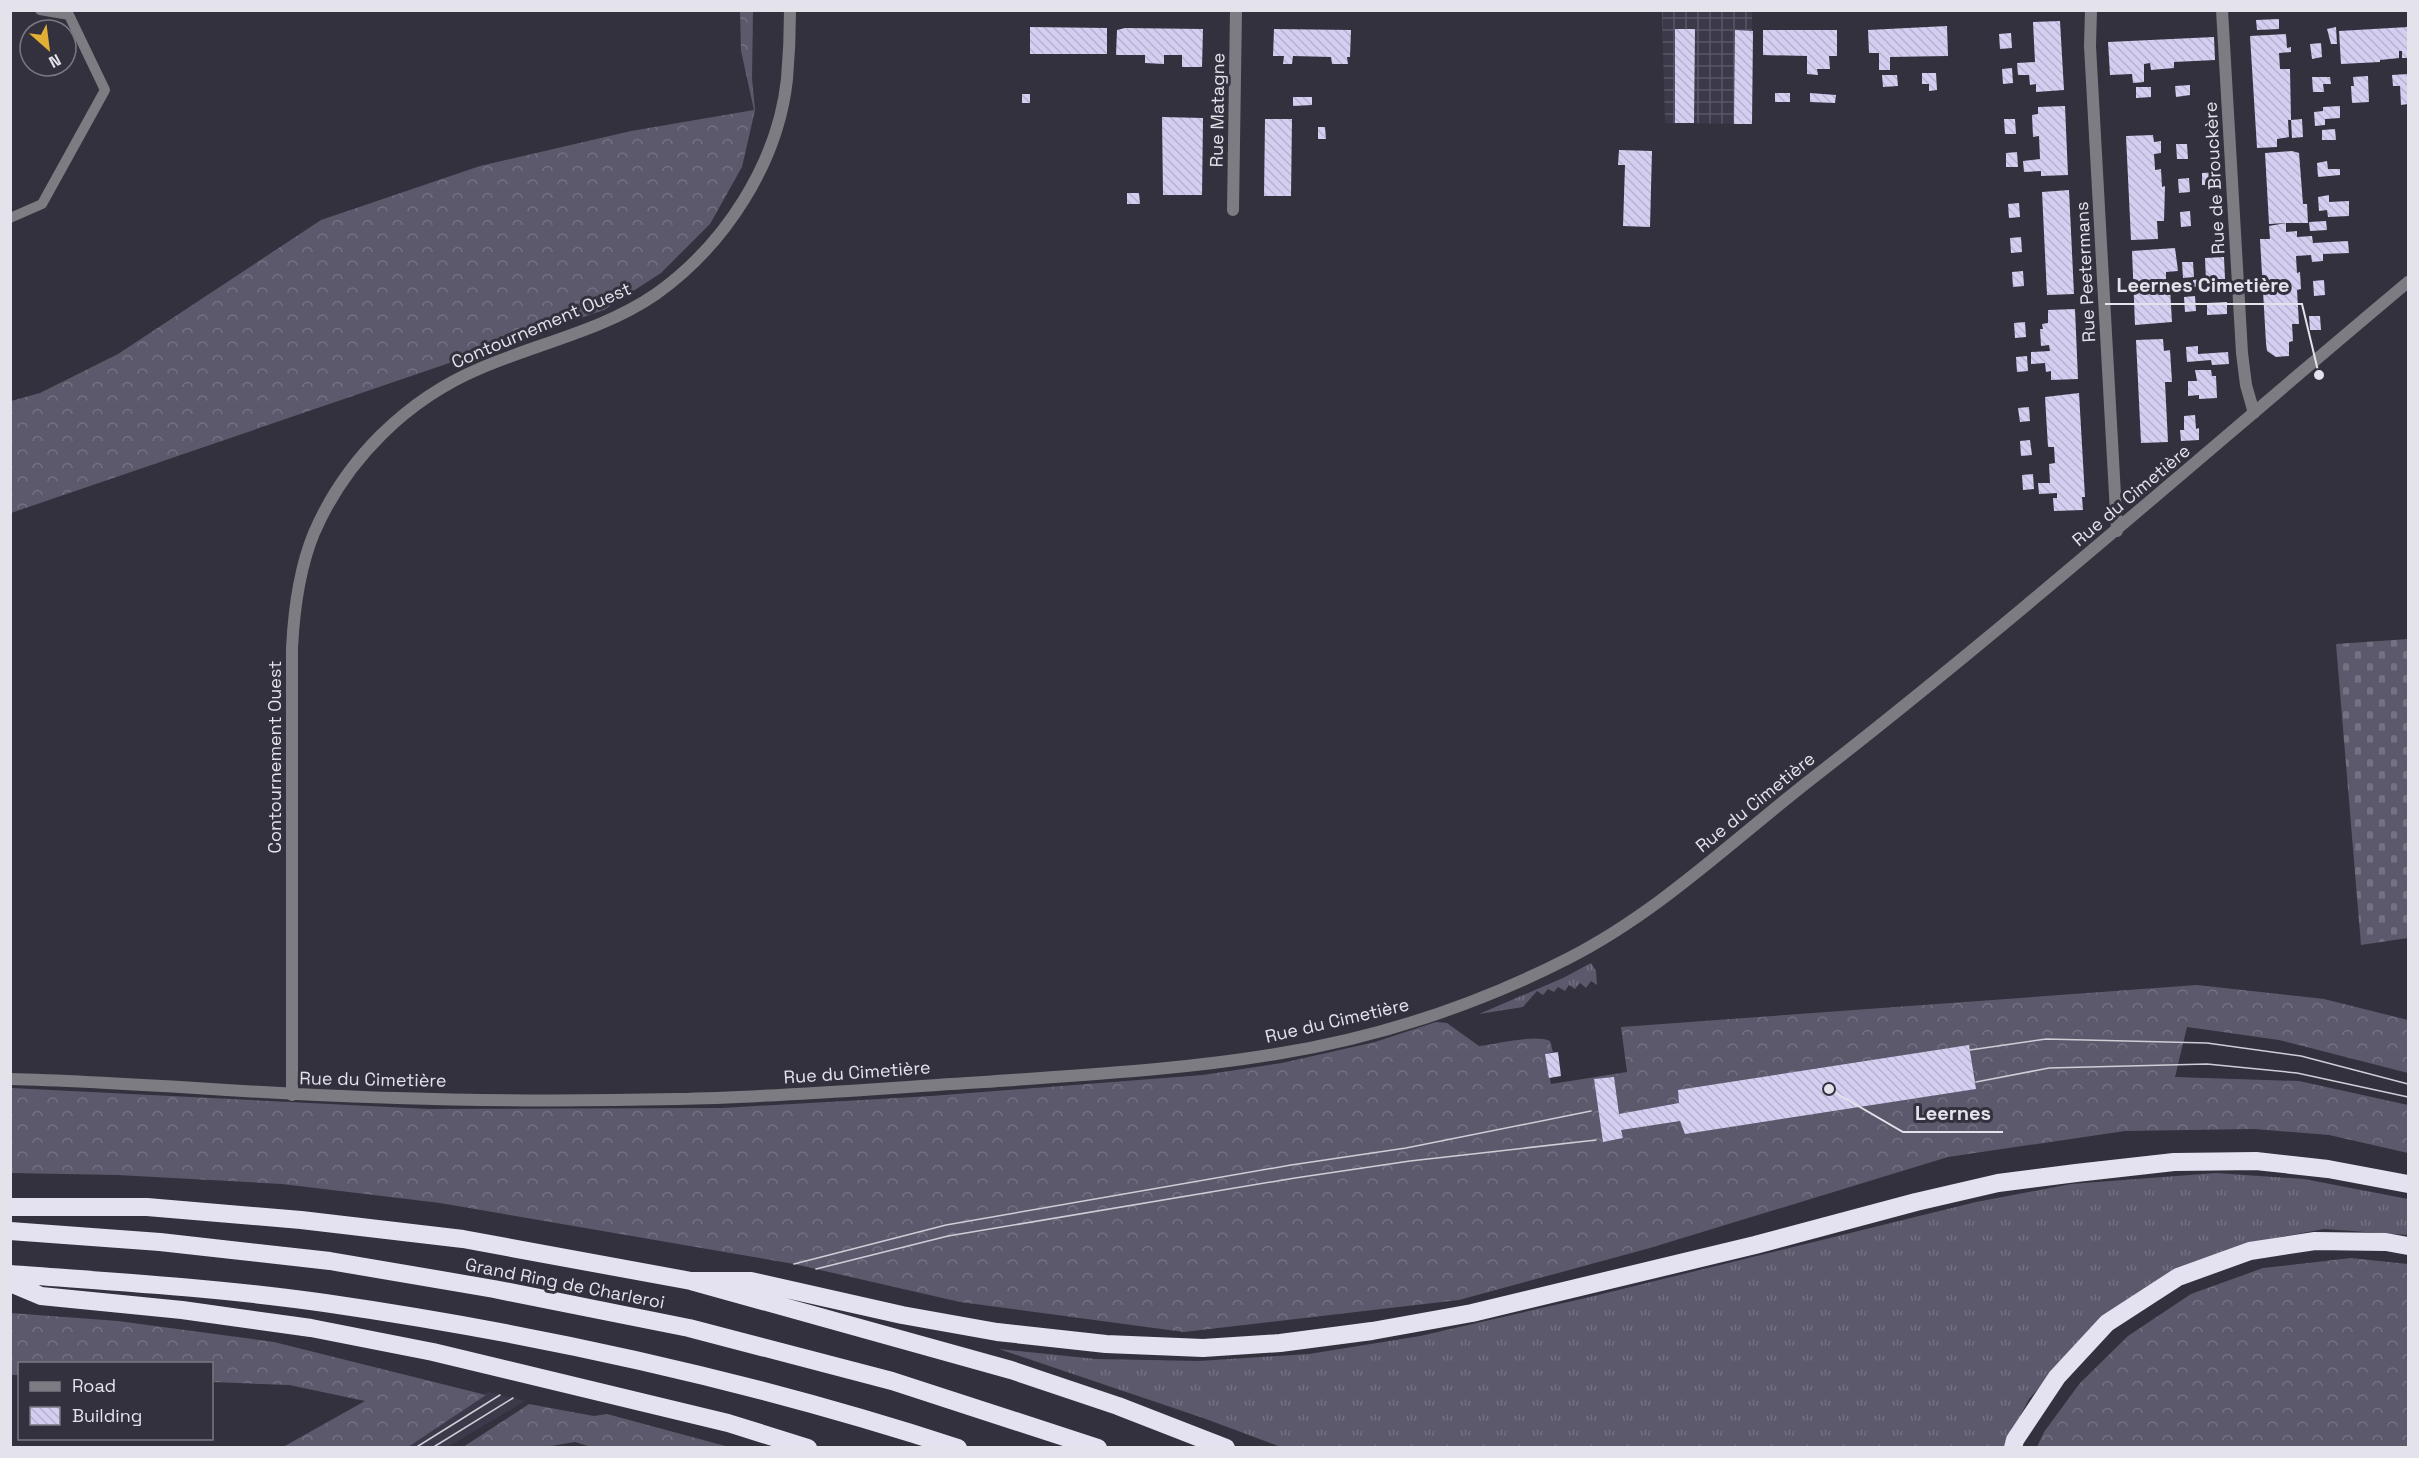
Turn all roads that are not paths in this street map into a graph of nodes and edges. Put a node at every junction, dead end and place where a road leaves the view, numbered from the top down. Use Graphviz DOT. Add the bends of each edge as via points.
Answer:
graph roads {
  1 [pos="40,10"];
  2 [pos="790,10"];
  3 [pos="1236,10"];
  4 [pos="2091,10"];
  5 [pos="2222,10"];
  6 [pos="1233,210"];
  7 [pos="10,218"];
  8 [pos="2409,282"];
  9 [pos="2254,413"];
  10 [pos="2117,531"];
  11 [pos="10,1079"];
  12 [pos="292,1095"];
  13 [pos="2409,1184"];
  14 [pos="10,1207"];
  15 [pos="10,1231"];
  16 [pos="2409,1246"];
  17 [pos="10,1274"];
  18 [pos="691,1281"];
  19 [pos="10,1283"];
  20 [pos="808,1448"];
  21 [pos="958,1448"];
  22 [pos="1098,1448"];
  23 [pos="1226,1448"];
  24 [pos="2013,1448"];
  1 -- 7 [label="lane" via="69,15 105,90 42,204"];
  2 -- 12 [label="street, Contournement Ouest" via="787,80 767,155 750,189 706,251 655,294 621,314 481,368 406,412 357,462 336,490 314,534 294,610 292,648"];
  3 -- 6 [label="street, Rue Matagne"];
  4 -- 10 [label="street, Rue Peetermans"];
  5 -- 9 [label="street, Rue de Brouckère" via="2242,353"];
  8 -- 9 [label="street, Rue du Cimetière"];
  9 -- 10 [label="street, Rue du Cimetière"];
  10 -- 12 [label="street, Rue du Cimetière" via="1893,716 1636,918 1568,959 1411,1021 1283,1053 1206,1064 825,1092 675,1099"];
  11 -- 12 [label="street, Rue du Cimetière"];
  13 -- 18 [label="highway" via="2256,1161 2174,1162 1998,1183 1472,1313 1280,1343 1203,1348 1106,1344 997,1332 751,1281"];
  14 -- 18 [label="highway" via="147,1207 301,1220 463,1239"];
  15 -- 22 [label="highway, Grand Ring de Charleroi" via="160,1242 330,1261 505,1291 690,1328 881,1378"];
  16 -- 24 [label="highway" via="2315,1241 2250,1251 2178,1277 2107,1323 2057,1377"];
  17 -- 21 [label="highway" via="323,1303 489,1330 686,1372 885,1424"];
  18 -- 23 [label="highway" via="1011,1370"];
  19 -- 20 [label="highway" via="41,1296 311,1328 433,1352 728,1423"];
}
